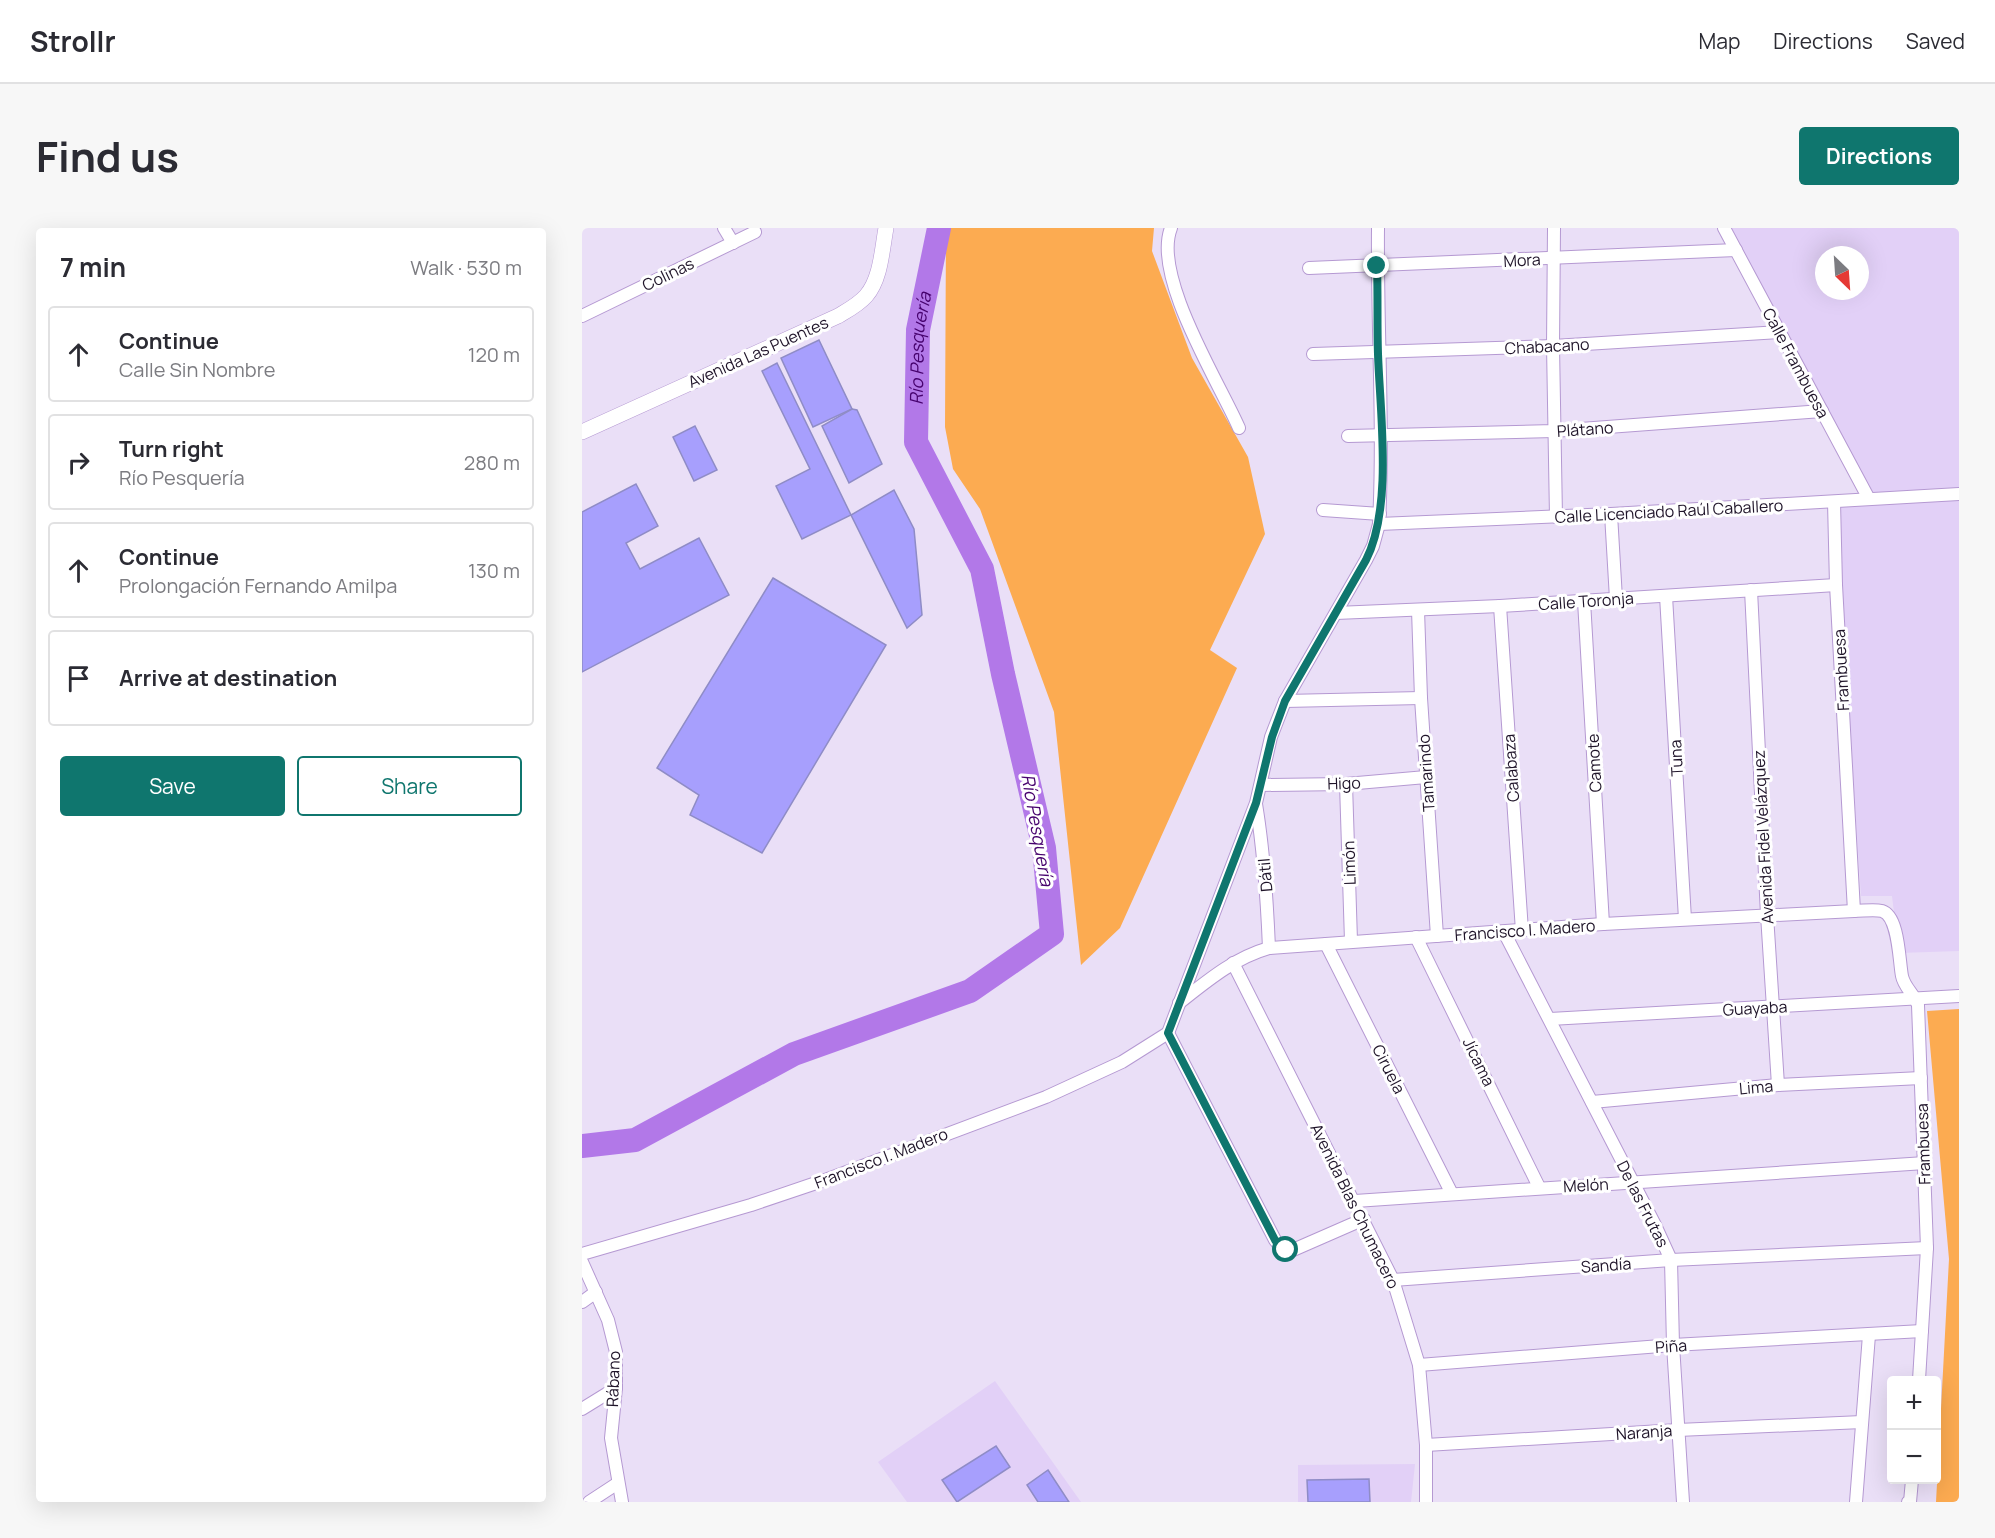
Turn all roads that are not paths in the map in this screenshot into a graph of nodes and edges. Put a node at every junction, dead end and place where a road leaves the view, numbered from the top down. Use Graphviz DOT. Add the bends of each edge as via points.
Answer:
graph roads {
  1 [pos="724,228"];
  2 [pos="886,228"];
  3 [pos="1171,228"];
  4 [pos="1378,228"];
  5 [pos="1554,228"];
  6 [pos="1724,228"];
  7 [pos="755,232"];
  8 [pos="733,243"];
  9 [pos="1736,250"];
  10 [pos="1554,258"];
  11 [pos="1377,266"];
  12 [pos="1309,268"];
  13 [pos="582,316"];
  14 [pos="1780,332"];
  15 [pos="1553,346"];
  16 [pos="1378,352"];
  17 [pos="1313,354"];
  18 [pos="1822,411"];
  19 [pos="1239,428"];
  20 [pos="1554,431"];
  21 [pos="582,432"];
  22 [pos="1348,436"];
  23 [pos="1382,436"];
  24 [pos="1959,494"];
  25 [pos="1869,499"];
  26 [pos="1834,501"];
  27 [pos="1323,510"];
  28 [pos="1611,514"];
  29 [pos="1556,517"];
  30 [pos="1380,519"];
  31 [pos="1836,585"];
  32 [pos="1751,590"];
  33 [pos="1666,596"];
  34 [pos="1616,598"];
  35 [pos="1584,601"];
  36 [pos="1500,606"];
  37 [pos="1418,610"];
  38 [pos="1336,613"];
  39 [pos="1421,698"];
  40 [pos="1285,701"];
  41 [pos="1426,777"];
  42 [pos="1347,784"];
  43 [pos="1262,785"];
  44 [pos="1256,803"];
  45 [pos="1854,911"];
  46 [pos="1888,914"];
  47 [pos="1767,915"];
  48 [pos="1685,920"];
  49 [pos="1603,924"];
  50 [pos="1522,931"];
  51 [pos="1504,932"];
  52 [pos="1437,936"];
  53 [pos="1416,937"];
  54 [pos="1351,941"];
  55 [pos="1326,944"];
  56 [pos="1269,948"];
  57 [pos="1233,963"];
  58 [pos="1959,996"];
  59 [pos="1916,998"];
  60 [pos="1179,1003"];
  61 [pos="1774,1007"];
  62 [pos="1550,1019"];
  63 [pos="1168,1033"];
  64 [pos="1921,1078"];
  65 [pos="1778,1085"];
  66 [pos="1592,1102"];
  67 [pos="1925,1163"];
  68 [pos="1633,1182"];
  69 [pos="1539,1187"];
  70 [pos="1452,1194"];
  71 [pos="1355,1201"];
  72 [pos="1364,1219"];
  73 [pos="1927,1248"];
  74 [pos="582,1254"];
  75 [pos="1671,1260"];
  76 [pos="582,1262"];
  77 [pos="1394,1280"];
  78 [pos="596,1292"];
  79 [pos="582,1302"];
  80 [pos="1922,1331"];
  81 [pos="1869,1335"];
  82 [pos="1672,1345"];
  83 [pos="1419,1365"];
  84 [pos="1919,1376"];
  85 [pos="616,1388"];
  86 [pos="582,1409"];
  87 [pos="1862,1422"];
  88 [pos="1678,1430"];
  89 [pos="1426,1445"];
  90 [pos="618,1483"];
  91 [pos="1911,1484"];
  92 [pos="589,1502"];
  93 [pos="622,1502"];
  94 [pos="1426,1502"];
  95 [pos="1683,1502"];
  96 [pos="1856,1502"];
  97 [pos="1909,1502"];
  1 -- 8 [label="street"];
  2 -- 21 [label="street, Avenida Las Puentes" via="874,282 855,305"];
  3 -- 19 [label="street" via="1168,260 1186,318"];
  4 -- 11 [label="street"];
  5 -- 10 [label="street"];
  6 -- 9 [label="street, Calle Frambuesa"];
  7 -- 8 [label="street, Colinas"];
  8 -- 13 [label="street, Colinas"];
  9 -- 10 [label="street, Mora"];
  9 -- 14 [label="street, Calle Frambuesa"];
  10 -- 11 [label="street, Mora"];
  10 -- 15 [label="street"];
  11 -- 12 [label="street, Mora"];
  11 -- 16 [label="street"];
  14 -- 15 [label="street, Chabacano"];
  14 -- 18 [label="street, Calle Frambuesa"];
  15 -- 16 [label="street, Chabacano"];
  15 -- 20 [label="street"];
  16 -- 17 [label="street, Chabacano"];
  16 -- 23 [label="street"];
  18 -- 20 [label="street, Plátano"];
  18 -- 25 [label="street, Calle Frambuesa"];
  20 -- 23 [label="street, Plátano"];
  20 -- 29 [label="street"];
  22 -- 23 [label="street, Plátano"];
  23 -- 30 [label="street"];
  24 -- 25 [label="street, Calle Licenciado Raúl Caballero"];
  25 -- 26 [label="street, Calle Licenciado Raúl Caballero"];
  26 -- 28 [label="street, Calle Licenciado Raúl Caballero"];
  26 -- 31 [label="street, Frambuesa"];
  27 -- 30 [label="street, Calle Licenciado Raúl Caballero"];
  28 -- 29 [label="street, Calle Licenciado Raúl Caballero"];
  28 -- 34 [label="street"];
  29 -- 30 [label="street, Calle Licenciado Raúl Caballero"];
  30 -- 38 [label="street" via="1373,546"];
  31 -- 32 [label="street, Calle Toronja"];
  31 -- 45 [label="street, Frambuesa"];
  32 -- 33 [label="street, Calle Toronja"];
  32 -- 47 [label="street, Avenida Fidel Velázquez"];
  33 -- 34 [label="street, Calle Toronja"];
  33 -- 48 [label="street, Tuna"];
  34 -- 35 [label="street, Calle Toronja"];
  35 -- 36 [label="street, Calle Toronja"];
  35 -- 49 [label="street, Camote"];
  36 -- 37 [label="street, Calle Toronja"];
  36 -- 50 [label="street, Calabaza"];
  37 -- 38 [label="street, Calle Toronja"];
  37 -- 39 [label="street, Tamarindo"];
  38 -- 40 [label="street"];
  39 -- 40 [label="street"];
  39 -- 41 [label="street, Tamarindo"];
  40 -- 43 [label="street" via="1272,737"];
  41 -- 42 [label="street, Higo"];
  41 -- 52 [label="street, Tamarindo"];
  42 -- 43 [label="street, Higo"];
  42 -- 54 [label="street, Limón"];
  43 -- 44 [label="street"];
  44 -- 56 [label="street, Dátil"];
  44 -- 60 [label="street"];
  45 -- 46 [label="street, Francisco I. Madero" via="1877,910"];
  45 -- 47 [label="street, Francisco I. Madero"];
  46 -- 59 [label="street, Frambuesa" via="1894,925 1904,982"];
  47 -- 48 [label="street, Francisco I. Madero"];
  47 -- 61 [label="street, Avenida Fidel Velázquez"];
  48 -- 49 [label="street, Francisco I. Madero"];
  49 -- 50 [label="street, Francisco I. Madero"];
  50 -- 51 [label="street, Francisco I. Madero"];
  51 -- 52 [label="street, Francisco I. Madero"];
  51 -- 62 [label="street, De las Frutas"];
  52 -- 53 [label="street, Francisco I. Madero"];
  53 -- 54 [label="street, Francisco I. Madero"];
  53 -- 69 [label="street, Jícama"];
  54 -- 55 [label="street, Francisco I. Madero"];
  55 -- 56 [label="street, Francisco I. Madero"];
  55 -- 70 [label="street, Ciruela"];
  56 -- 57 [label="street, Francisco I. Madero"];
  57 -- 60 [label="street, Francisco I. Madero"];
  57 -- 71 [label="street, Avenida Blas Chumacero"];
  58 -- 59 [label="street, Guayaba"];
  59 -- 61 [label="street, Guayaba"];
  59 -- 64 [label="street, Frambuesa"];
  60 -- 63 [label="street"];
  61 -- 62 [label="street, Guayaba"];
  61 -- 65 [label="street, Avenida Fidel Velázquez"];
  62 -- 66 [label="street, De las Frutas"];
  63 -- 72 [label="street" via="1281,1248 1293,1250"];
  63 -- 74 [label="street, Francisco I. Madero" via="1122,1062 1046,1097 814,1183"];
  64 -- 65 [label="street, Lima"];
  64 -- 67 [label="street, Frambuesa"];
  65 -- 66 [label="street, Lima"];
  66 -- 68 [label="street, De las Frutas"];
  67 -- 68 [label="street, Melón"];
  67 -- 73 [label="street, Frambuesa"];
  68 -- 69 [label="street, Melón"];
  68 -- 75 [label="street, De las Frutas"];
  69 -- 70 [label="street, Melón"];
  70 -- 71 [label="street, Melón"];
  71 -- 72 [label="street, Avenida Blas Chumacero"];
  72 -- 77 [label="street, Avenida Blas Chumacero"];
  73 -- 75 [label="street, Sandía"];
  73 -- 80 [label="street, Frambuesa"];
  75 -- 77 [label="street, Sandía"];
  75 -- 82 [label="street, De las Frutas"];
  76 -- 78 [label="street, Rábano"];
  77 -- 83 [label="street, Avenida Blas Chumacero"];
  78 -- 79 [label="street"];
  78 -- 85 [label="street, Rábano" via="613,1336"];
  80 -- 81 [label="street, Piña"];
  80 -- 84 [label="street, Frambuesa"];
  81 -- 82 [label="street, Piña"];
  81 -- 87 [label="street"];
  82 -- 83 [label="street, Piña"];
  82 -- 88 [label="street, De las Frutas"];
  83 -- 89 [label="street, Avenida Blas Chumacero"];
  85 -- 86 [label="street"];
  85 -- 90 [label="street, Rábano" via="610,1438"];
  87 -- 88 [label="street, Naranja"];
  87 -- 96 [label="street"];
  88 -- 89 [label="street, Naranja"];
  88 -- 95 [label="street, De las Frutas"];
  89 -- 94 [label="street, Avenida Blas Chumacero"];
  90 -- 92 [label="street"];
  90 -- 93 [label="street, Rábano"];
  91 -- 97 [label="street"];
}
